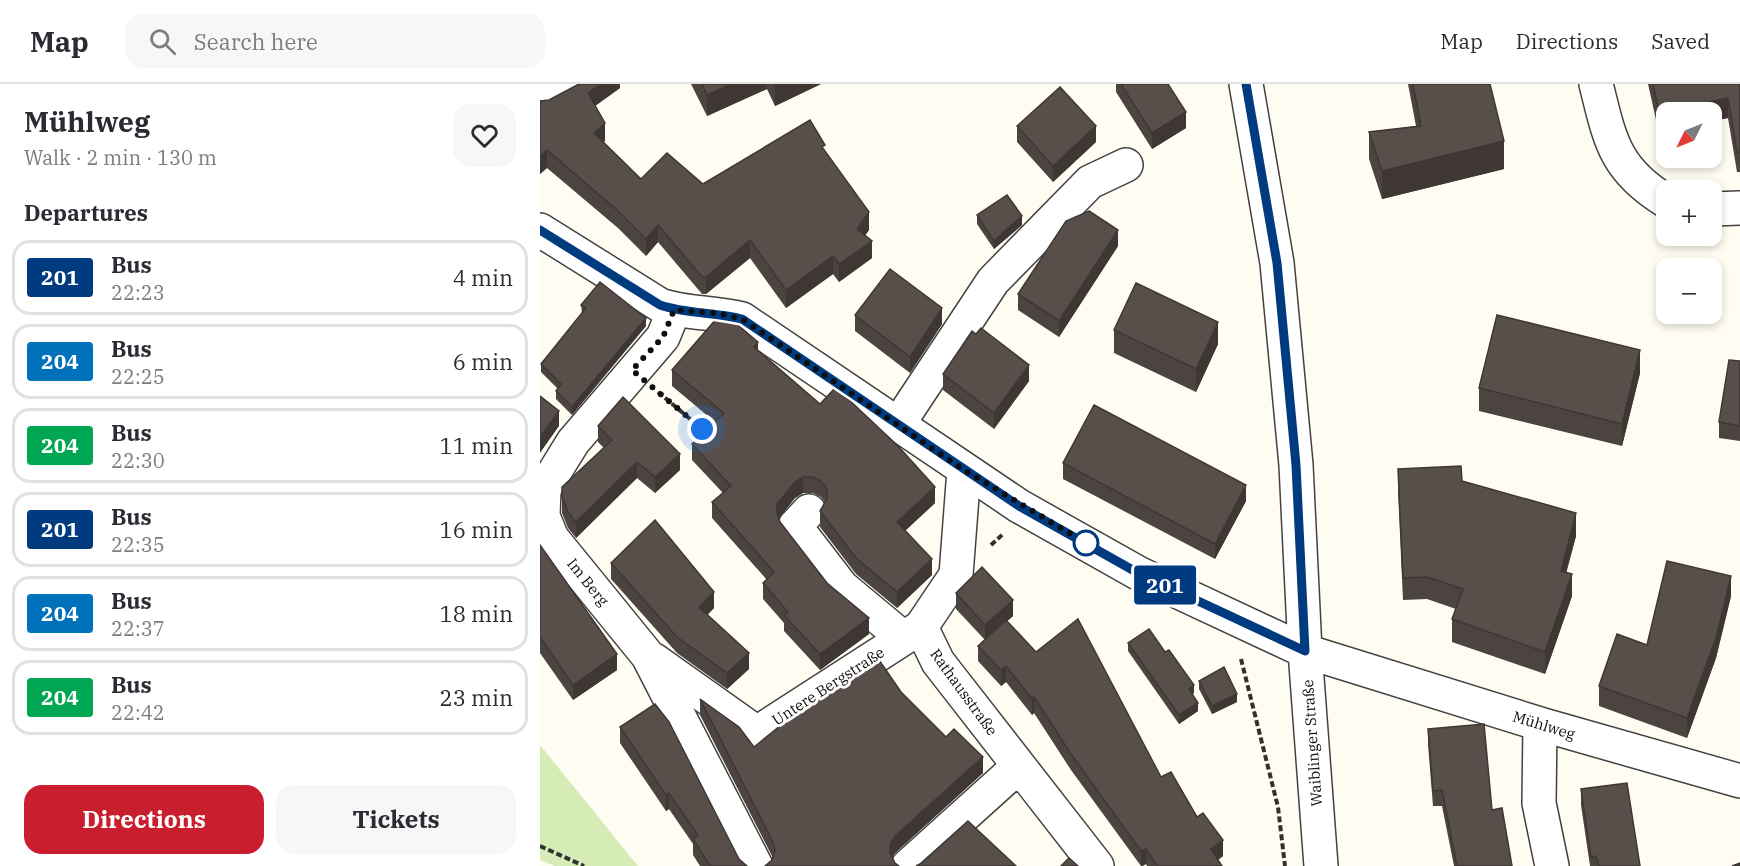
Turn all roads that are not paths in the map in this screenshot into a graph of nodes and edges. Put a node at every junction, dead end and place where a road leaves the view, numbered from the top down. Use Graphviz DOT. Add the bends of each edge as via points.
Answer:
graph roads {
  1 [pos="572,84"];
  2 [pos="1246,84"];
  3 [pos="1596,84"];
  4 [pos="540,101"];
  5 [pos="1126,165"];
  6 [pos="1656,194"];
  7 [pos="1740,208"];
  8 [pos="1722,209"];
  9 [pos="540,230"];
  10 [pos="674,310"];
  11 [pos="898,423"];
  12 [pos="964,470"];
  13 [pos="542,491"];
  14 [pos="809,511"];
  15 [pos="911,632"];
  16 [pos="1305,651"];
  17 [pos="648,656"];
  18 [pos="1540,724"];
  19 [pos="1019,766"];
  20 [pos="1740,781"];
  21 [pos="756,866"];
  22 [pos="908,866"];
  23 [pos="1097,866"];
  24 [pos="1322,866"];
  25 [pos="1552,866"];
  1 -- 4 [label="street"];
  2 -- 16 [label="street, Waiblinger Straße" via="1277,263 1296,465"];
  3 -- 6 [label="street" via="1611,146 1636,181"];
  5 -- 11 [label="street" via="1090,182 993,281"];
  7 -- 8 [label="street"];
  9 -- 10 [label="street"];
  10 -- 11 [label="street" via="742,319"];
  10 -- 13 [label="street, Im Berg" via="663,337 573,442"];
  11 -- 12 [label="street"];
  12 -- 15 [label="street" via="956,575"];
  12 -- 16 [label="street, Mühlweg" via="1138,573"];
  13 -- 17 [label="street, Im Berg" via="543,516 552,538"];
  14 -- 15 [label="street, Rathausstraße" via="795,526 842,587"];
  15 -- 17 [label="street, Untere Bergstraße" via="757,733"];
  15 -- 19 [label="street, Rathausstraße"];
  16 -- 18 [label="street, Mühlweg"];
  16 -- 24 [label="street, Waiblinger Straße"];
  17 -- 21 [label="street, Im Berg"];
  18 -- 20 [label="street, Mühlweg"];
  18 -- 25 [label="street" via="1539,803"];
  19 -- 22 [label="street"];
  19 -- 23 [label="street, Rathausstraße"];
}
